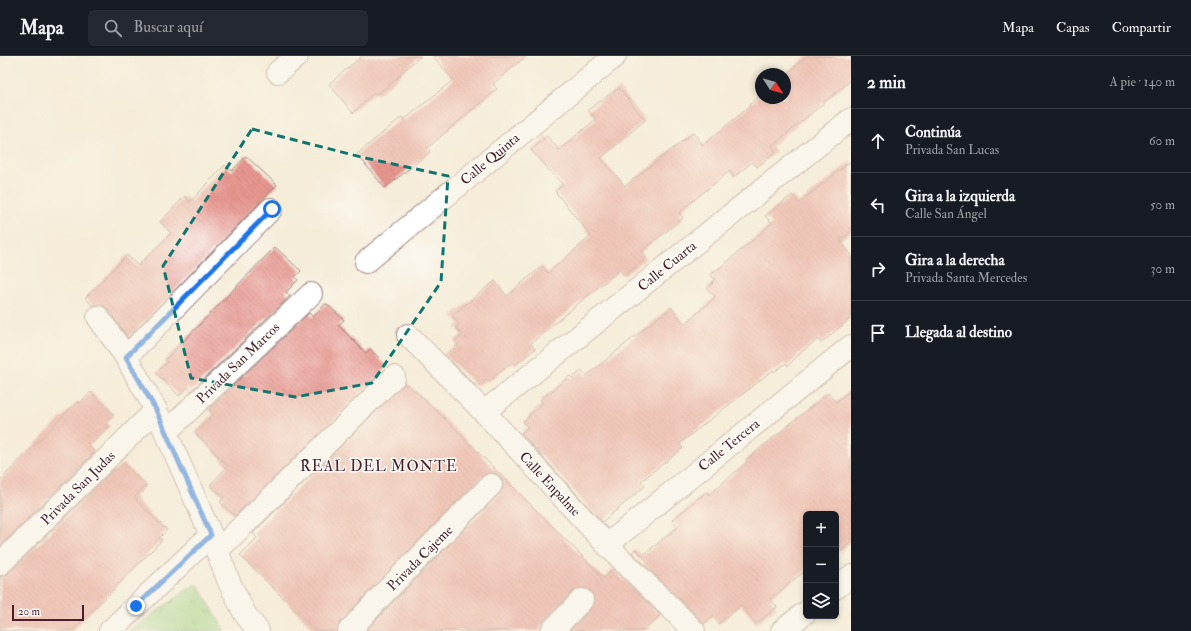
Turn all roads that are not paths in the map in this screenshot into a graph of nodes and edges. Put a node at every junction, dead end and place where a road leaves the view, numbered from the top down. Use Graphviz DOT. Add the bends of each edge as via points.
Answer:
graph roads {
  1 [pos="297,56"];
  2 [pos="615,56"];
  3 [pos="278,72"];
  4 [pos="851,119"];
  5 [pos="272,209"];
  6 [pos="366,262"];
  7 [pos="310,294"];
  8 [pos="98,317"];
  9 [pos="408,335"];
  10 [pos="851,346"];
  11 [pos="126,357"];
  12 [pos="394,377"];
  13 [pos="156,410"];
  14 [pos="484,412"];
  15 [pos="166,432"];
  16 [pos="491,485"];
  17 [pos="214,543"];
  18 [pos="607,545"];
  19 [pos="0,564"];
  20 [pos="851,576"];
  21 [pos="839,586"];
  22 [pos="582,600"];
  23 [pos="803,614"];
  24 [pos="110,631"];
  25 [pos="258,631"];
  26 [pos="349,631"];
  27 [pos="552,631"];
  28 [pos="694,631"];
  29 [pos="782,631"];
  1 -- 3 [label="street"];
  2 -- 6 [label="street, Calle Quinta"];
  4 -- 14 [label="street, Calle Cuarta"];
  5 -- 11 [label="street"];
  7 -- 15 [label="street, Privada San Marcos"];
  8 -- 11 [label="street"];
  9 -- 14 [label="street, Calle Enpalme"];
  10 -- 18 [label="street, Calle Tercera"];
  11 -- 13 [label="street"];
  12 -- 17 [label="street"];
  13 -- 15 [label="street"];
  13 -- 19 [label="street, Privada San Judas"];
  14 -- 18 [label="street, Calle Enpalme"];
  15 -- 17 [label="street"];
  16 -- 26 [label="street, Privada Cajeme"];
  17 -- 24 [label="street"];
  17 -- 25 [label="street" via="229,582 245,614"];
  18 -- 28 [label="street, Calle Enpalme"];
  20 -- 21 [label="street"];
  22 -- 27 [label="street"];
  23 -- 29 [label="street"];
}
